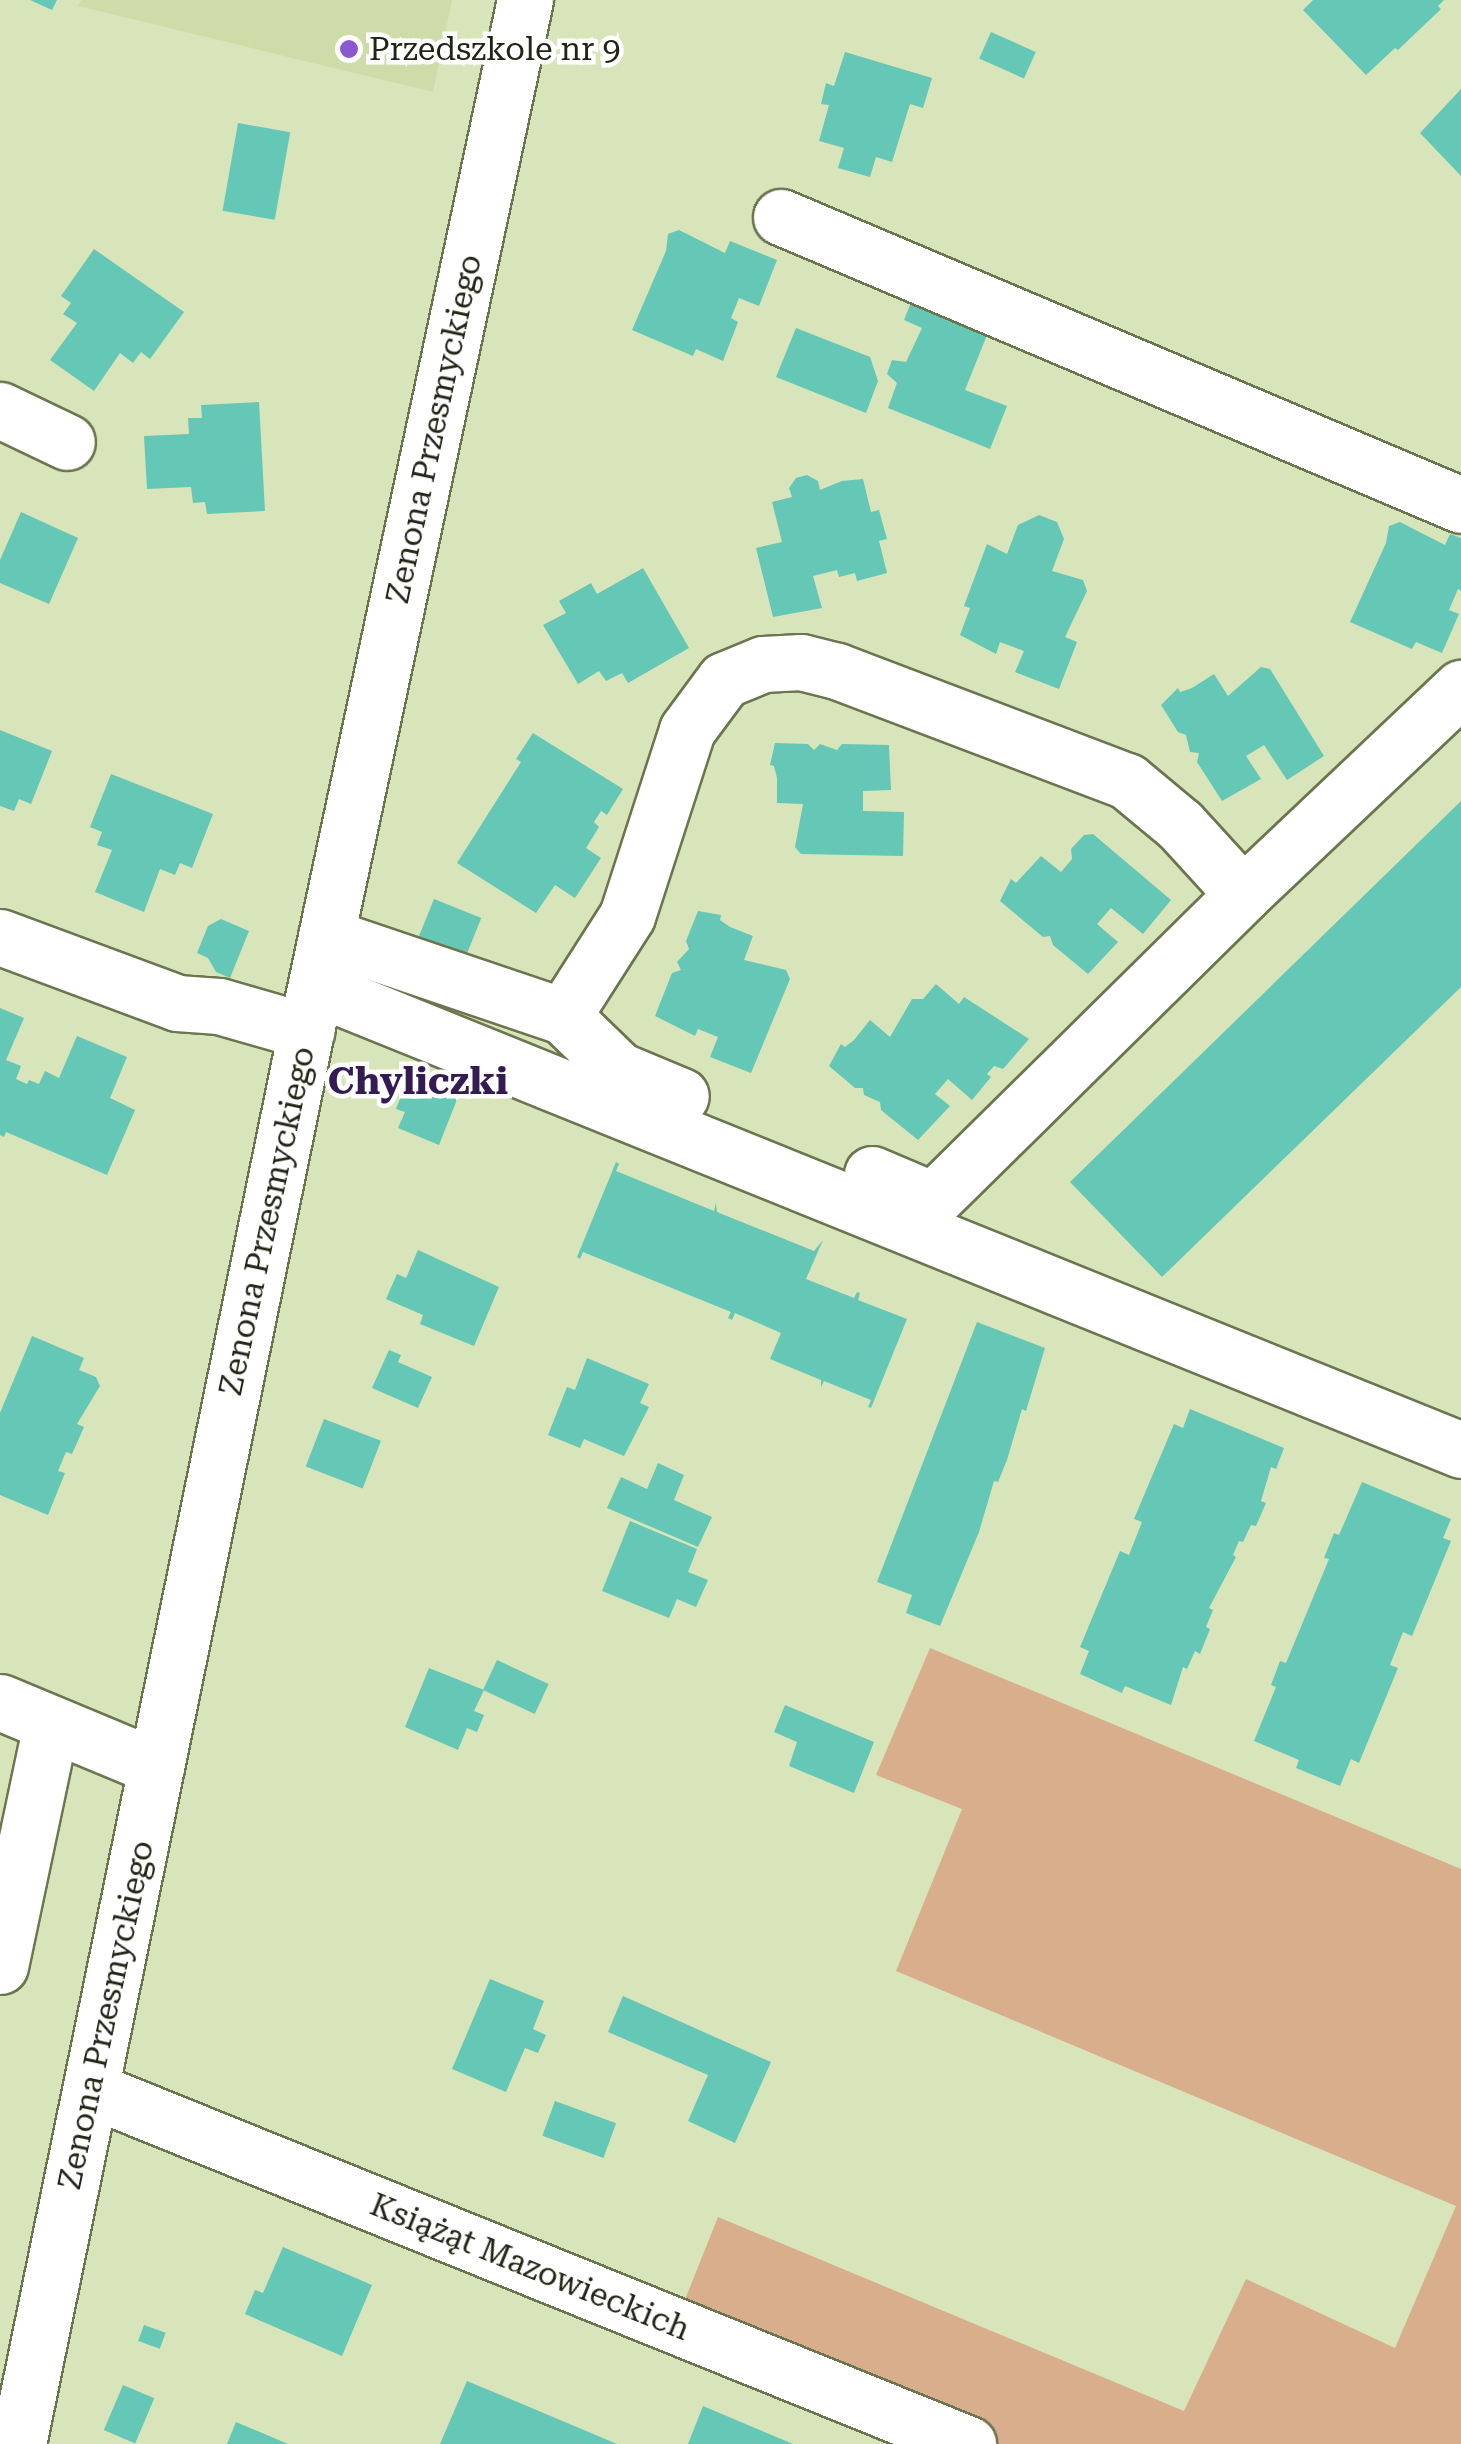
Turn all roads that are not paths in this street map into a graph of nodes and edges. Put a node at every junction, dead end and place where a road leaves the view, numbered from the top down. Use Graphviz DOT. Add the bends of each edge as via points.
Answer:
graph roads {
  1 [pos="525,0"];
  2 [pos="781,216"];
  3 [pos="0,410"];
  4 [pos="67,442"];
  5 [pos="1461,506"];
  6 [pos="1461,688"];
  7 [pos="1243,894"];
  8 [pos="0,937"];
  9 [pos="316,985"];
  10 [pos="563,1016"];
  11 [pos="1461,1450"];
  12 [pos="0,1702"];
  13 [pos="51,1724"];
  14 [pos="156,1767"];
  15 [pos="0,1966"];
  16 [pos="92,2090"];
  17 [pos="19,2326"];
  18 [pos="18,2444"];
  19 [pos="968,2444"];
  1 -- 9 [label="street, Zenona Przesmyckiego"];
  2 -- 5 [label="street"];
  3 -- 4 [label="street"];
  6 -- 7 [label="street"];
  7 -- 10 [label="street" via="933,1200 619,1070"];
  7 -- 10 [label="street" via="1180,825 1127,780 837,671 801,662 764,664 724,680 688,730 628,916"];
  8 -- 9 [label="street" via="177,1003 219,1006"];
  9 -- 10 [label="street"];
  9 -- 11 [label="street"];
  9 -- 14 [label="street, Zenona Przesmyckiego"];
  12 -- 13 [label="street"];
  13 -- 14 [label="street"];
  13 -- 15 [label="street"];
  14 -- 16 [label="street, Zenona Przesmyckiego"];
  16 -- 17 [label="street, Zenona Przesmyckiego"];
  16 -- 19 [label="street, Książąt Mazowieckich"];
  17 -- 18 [label="street, Zenona Przesmyckiego"];
}
